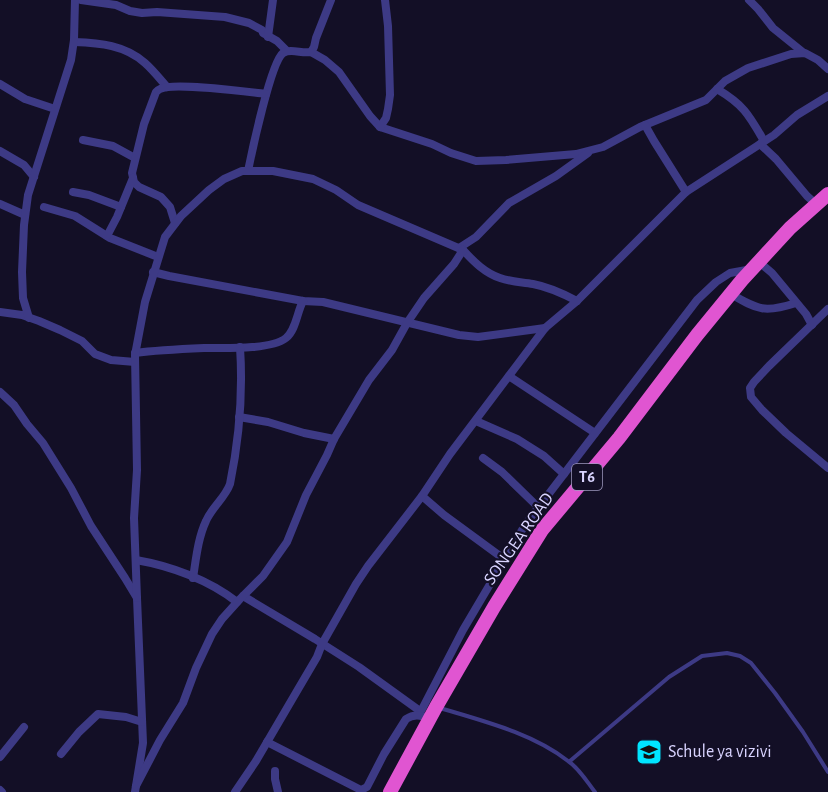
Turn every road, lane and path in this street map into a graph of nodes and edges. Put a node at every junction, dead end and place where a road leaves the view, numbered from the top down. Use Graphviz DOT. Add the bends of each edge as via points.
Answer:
graph roads {
  1 [pos="75,0"];
  2 [pos="81,0"];
  3 [pos="273,0"];
  4 [pos="331,0"];
  5 [pos="385,0"];
  6 [pos="128,1"];
  7 [pos="751,1"];
  8 [pos="130,11"];
  9 [pos="268,37"];
  10 [pos="74,42"];
  11 [pos="287,51"];
  12 [pos="311,52"];
  13 [pos="805,53"];
  14 [pos="828,69"];
  15 [pos="0,84"];
  16 [pos="167,87"];
  17 [pos="717,89"];
  18 [pos="266,94"];
  19 [pos="828,96"];
  20 [pos="56,110"];
  21 [pos="645,125"];
  22 [pos="380,127"];
  23 [pos="83,140"];
  24 [pos="762,142"];
  25 [pos="593,149"];
  26 [pos="0,151"];
  27 [pos="135,158"];
  28 [pos="248,171"];
  29 [pos="34,177"];
  30 [pos="133,178"];
  31 [pos="73,192"];
  32 [pos="686,192"];
  33 [pos="828,194"];
  34 [pos="0,204"];
  35 [pos="816,204"];
  36 [pos="44,207"];
  37 [pos="121,207"];
  38 [pos="25,215"];
  39 [pos="175,223"];
  40 [pos="107,236"];
  41 [pos="461,249"];
  42 [pos="158,257"];
  43 [pos="756,265"];
  44 [pos="153,272"];
  45 [pos="731,294"];
  46 [pos="303,301"];
  47 [pos="577,301"];
  48 [pos="796,303"];
  49 [pos="827,310"];
  50 [pos="0,312"];
  51 [pos="29,318"];
  52 [pos="407,323"];
  53 [pos="812,325"];
  54 [pos="546,328"];
  55 [pos="240,347"];
  56 [pos="135,357"];
  57 [pos="509,376"];
  58 [pos="0,392"];
  59 [pos="239,417"];
  60 [pos="476,421"];
  61 [pos="595,433"];
  62 [pos="334,439"];
  63 [pos="483,458"];
  64 [pos="828,468"];
  65 [pos="564,474"];
  66 [pos="422,496"];
  67 [pos="538,507"];
  68 [pos="504,559"];
  69 [pos="135,560"];
  70 [pos="193,578"];
  71 [pos="137,598"];
  72 [pos="240,599"];
  73 [pos="322,644"];
  74 [pos="426,713"];
  75 [pos="142,722"];
  76 [pos="24,727"];
  77 [pos="267,742"];
  78 [pos="61,753"];
  79 [pos="0,757"];
  80 [pos="570,761"];
  81 [pos="275,771"];
  82 [pos="828,772"];
  83 [pos="135,789"];
  84 [pos="357,790"];
  85 [pos="234,792"];
  86 [pos="279,792"];
  87 [pos="390,792"];
  88 [pos="596,792"];
  1 -- 10 [label="street"];
  2 -- 8 [label="street"];
  3 -- 9 [label="street"];
  4 -- 12 [label="street"];
  5 -- 22 [label="street" via="390,95 386,118"];
  6 -- 8 [label="street"];
  7 -- 13 [label="street" via="773,28"];
  8 -- 9 [label="street" via="225,18 249,23"];
  9 -- 11 [label="street"];
  10 -- 16 [label="street" via="127,51 145,63"];
  10 -- 20 [label="street"];
  11 -- 12 [label="street"];
  11 -- 18 [label="street" via="278,60"];
  12 -- 22 [label="street" via="339,72"];
  13 -- 14 [label="street"];
  13 -- 17 [label="street" via="748,68"];
  15 -- 20 [label="street" via="25,99"];
  16 -- 18 [label="street"];
  16 -- 27 [label="street" via="156,92 150,105"];
  17 -- 21 [label="street" via="706,100"];
  17 -- 24 [label="street" via="744,108"];
  18 -- 28 [label="street"];
  19 -- 24 [label="street"];
  20 -- 29 [label="street"];
  21 -- 25 [label="street"];
  21 -- 32 [label="street"];
  22 -- 25 [label="street" via="476,161 576,154"];
  23 -- 27 [label="street" via="113,146"];
  24 -- 32 [label="street"];
  24 -- 35 [label="street"];
  25 -- 41 [label="street" via="509,203"];
  26 -- 29 [label="street" via="24,165"];
  27 -- 30 [label="street"];
  28 -- 39 [label="street" via="209,190"];
  28 -- 41 [label="street" via="273,171 313,179 358,205"];
  29 -- 38 [label="street"];
  30 -- 37 [label="street"];
  30 -- 39 [label="street" via="139,187 170,207"];
  31 -- 37 [label="street"];
  32 -- 47 [label="street"];
  33 -- 35 [label="highway, SONGEA ROAD / T6"];
  34 -- 38 [label="street"];
  35 -- 43 [label="highway, SONGEA ROAD / T6"];
  36 -- 40 [label="street" via="75,216"];
  37 -- 40 [label="street"];
  38 -- 51 [label="street" via="23,298"];
  39 -- 42 [label="street"];
  40 -- 42 [label="street"];
  41 -- 47 [label="street" via="501,279 546,286"];
  41 -- 52 [label="street" via="454,264"];
  42 -- 44 [label="street"];
  43 -- 45 [label="highway, SONGEA ROAD / T6"];
  43 -- 48 [label="street" via="772,273"];
  43 -- 61 [label="street" via="730,273 697,300"];
  44 -- 46 [label="street"];
  44 -- 56 [label="street"];
  45 -- 48 [label="street" via="760,309 773,310"];
  45 -- 74 [label="highway, SONGEA ROAD / T6" via="542,530"];
  46 -- 52 [label="street"];
  46 -- 55 [label="street" via="288,337"];
  47 -- 54 [label="street"];
  48 -- 53 [label="street"];
  49 -- 53 [label="street"];
  50 -- 51 [label="street"];
  51 -- 56 [label="street" via="76,337 95,354 111,360"];
  52 -- 54 [label="street" via="478,337"];
  52 -- 62 [label="street"];
  53 -- 64 [label="street" via="754,382 751,397"];
  54 -- 57 [label="street"];
  55 -- 56 [label="street" via="162,350"];
  55 -- 59 [label="street"];
  56 -- 69 [label="street"];
  57 -- 60 [label="street"];
  57 -- 61 [label="street"];
  58 -- 71 [label="street" via="43,443"];
  59 -- 62 [label="street"];
  59 -- 70 [label="street" via="230,484 206,521"];
  60 -- 65 [label="street" via="544,456"];
  60 -- 66 [label="street"];
  61 -- 65 [label="street"];
  62 -- 72 [label="street" via="287,542 263,576"];
  63 -- 67 [label="street"];
  65 -- 67 [label="street"];
  66 -- 68 [label="street"];
  66 -- 73 [label="street" via="368,566"];
  67 -- 68 [label="street"];
  68 -- 74 [label="street" via="463,630"];
  69 -- 70 [label="street" via="179,570"];
  69 -- 71 [label="street"];
  70 -- 72 [label="street"];
  71 -- 75 [label="street"];
  72 -- 73 [label="street"];
  72 -- 83 [label="street" via="212,634 183,703"];
  73 -- 74 [label="street"];
  73 -- 77 [label="street"];
  74 -- 80 [label="lane" via="479,720 523,736"];
  74 -- 84 [label="street" via="406,719 368,788"];
  74 -- 87 [label="highway, SONGEA ROAD / T6"];
  75 -- 78 [label="street" via="98,714"];
  75 -- 83 [label="street" via="143,743"];
  76 -- 79 [label="street"];
  77 -- 84 [label="street"];
  77 -- 85 [label="street"];
  80 -- 82 [label="lane" via="669,677 702,656 727,653 751,663"];
  80 -- 88 [label="lane"];
  81 -- 86 [label="street"];
}
